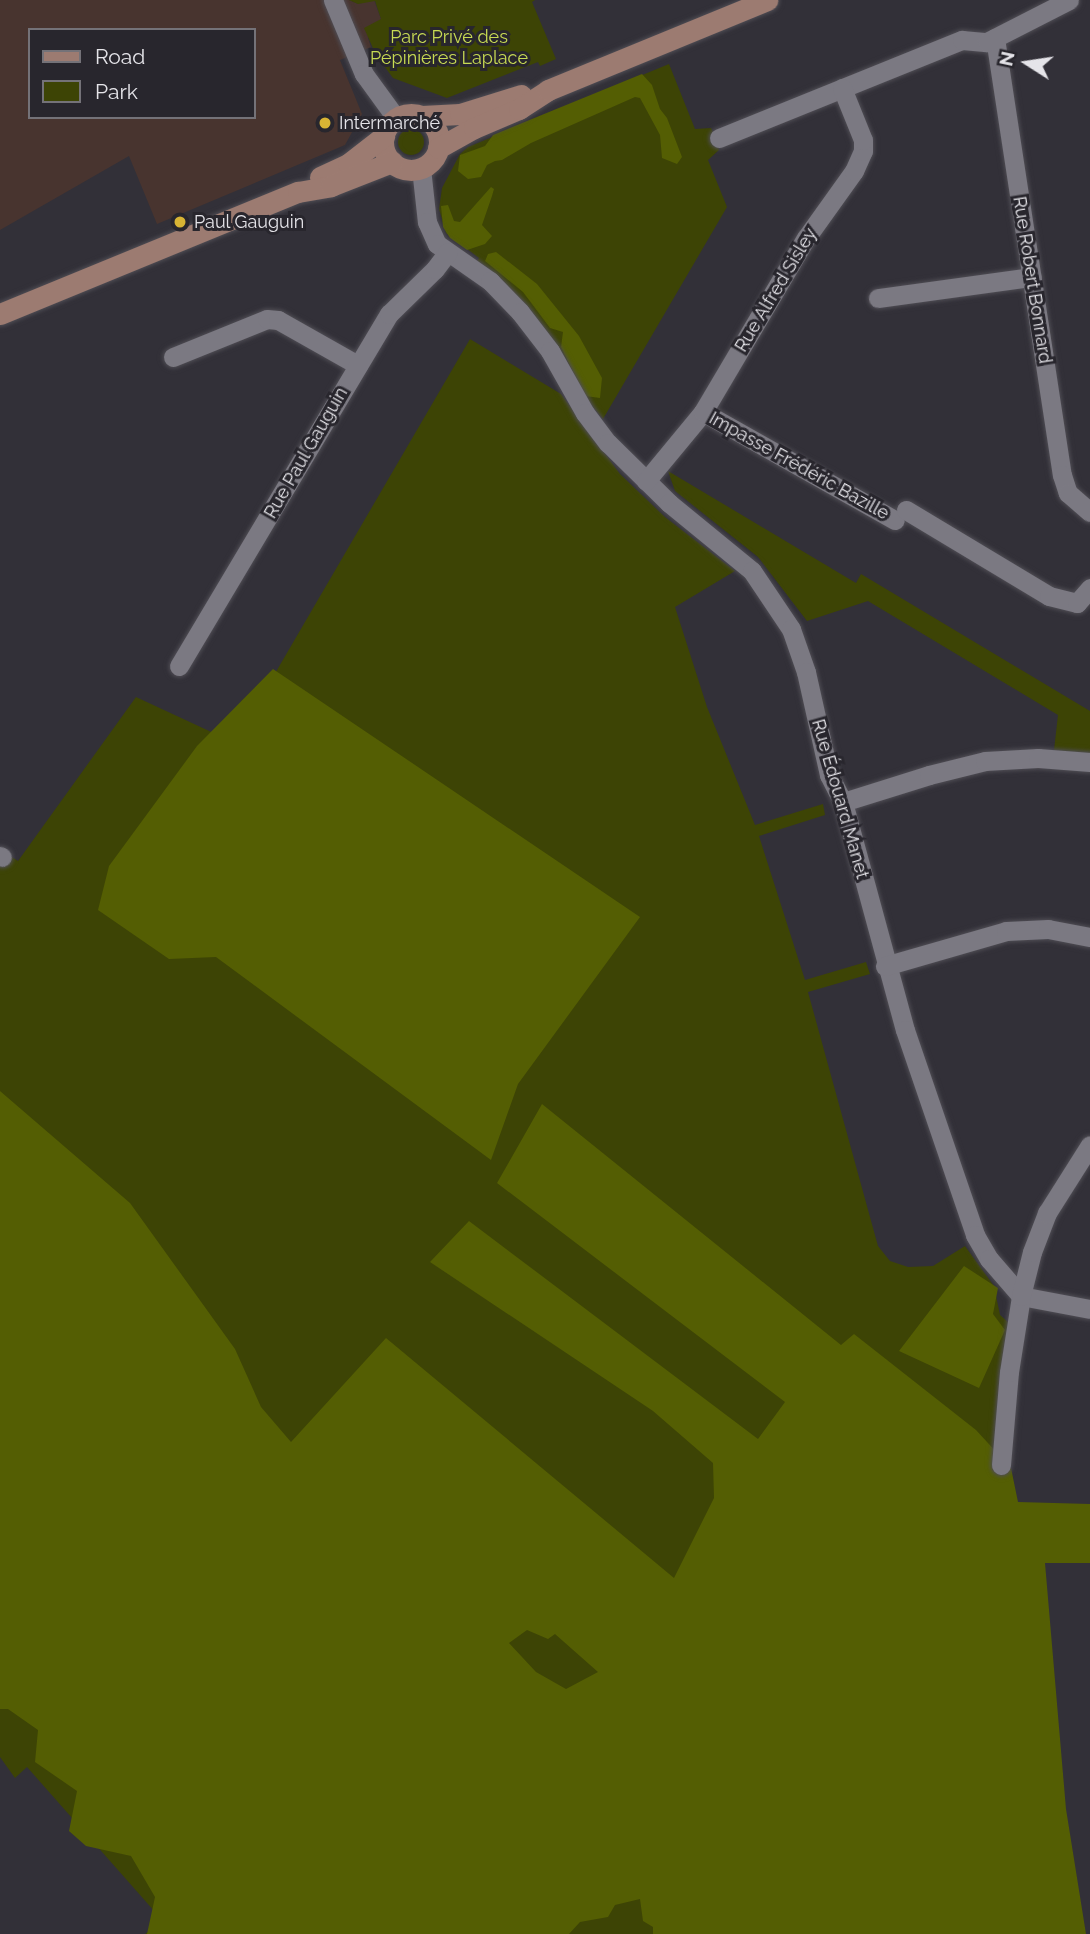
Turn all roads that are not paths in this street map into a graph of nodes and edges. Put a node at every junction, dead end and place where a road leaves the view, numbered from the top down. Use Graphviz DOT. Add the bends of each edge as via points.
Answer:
graph roads {
  1 [pos="333,0"];
  2 [pos="767,0"];
  3 [pos="1069,0"];
  4 [pos="995,38"];
  5 [pos="842,88"];
  6 [pos="548,90"];
  7 [pos="422,116"];
  8 [pos="390,127"];
  9 [pos="719,138"];
  10 [pos="438,148"];
  11 [pos="392,162"];
  12 [pos="421,168"];
  13 [pos="298,192"];
  14 [pos="448,252"];
  15 [pos="1032,277"];
  16 [pos="878,298"];
  17 [pos="0,314"];
  18 [pos="173,357"];
  19 [pos="358,365"];
  20 [pos="703,412"];
  21 [pos="646,481"];
  22 [pos="1090,512"];
  23 [pos="1090,588"];
  24 [pos="179,666"];
  25 [pos="1090,762"];
  26 [pos="843,802"];
  27 [pos="1090,937"];
  28 [pos="885,966"];
  29 [pos="1090,1145"];
  30 [pos="1021,1296"];
  31 [pos="1090,1309"];
  32 [pos="1001,1465"];
  1 -- 8 [label="street"];
  2 -- 6 [label="main road"];
  3 -- 4 [label="street"];
  4 -- 5 [label="street" via="962,40"];
  4 -- 15 [label="street, Rue Robert Bonnard"];
  5 -- 9 [label="street"];
  5 -- 20 [label="street, Rue Alfred Sisley" via="863,141 860,159 806,237"];
  6 -- 7 [label="main road" via="460,114"];
  6 -- 10 [label="main road"];
  7 -- 8 [label="main road" via="404,115"];
  7 -- 10 [label="main road" via="438,133"];
  8 -- 11 [label="main road" via="383,145"];
  8 -- 13 [label="main road" via="348,164"];
  10 -- 12 [label="main road" via="435,157"];
  11 -- 12 [label="main road" via="406,169"];
  11 -- 13 [label="main road" via="331,186"];
  12 -- 14 [label="street, Rue Édouard Manet" via="430,232"];
  13 -- 17 [label="main road"];
  14 -- 19 [label="street, Rue Paul Gauguin" via="389,314"];
  14 -- 21 [label="street, Rue Édouard Manet" via="490,281 520,312 550,351 594,426"];
  15 -- 16 [label="street"];
  15 -- 22 [label="street, Rue Robert Bonnard" via="1062,475 1068,493"];
  18 -- 19 [label="street" via="267,319 278,320"];
  19 -- 24 [label="street, Rue Paul Gauguin"];
  20 -- 21 [label="street, Rue Alfred Sisley"];
  20 -- 23 [label="street, Impasse Frédéric Bazille" via="1049,596 1077,603"];
  21 -- 26 [label="street, Rue Édouard Manet" via="739,558 780,608 799,649 829,775"];
  25 -- 26 [label="street" via="1038,758 965,764"];
  26 -- 28 [label="street, Rue Édouard Manet"];
  27 -- 28 [label="street" via="1048,929 1006,931"];
  28 -- 30 [label="street, Rue Édouard Manet" via="975,1235"];
  29 -- 30 [label="street" via="1047,1213"];
  30 -- 31 [label="street"];
  30 -- 32 [label="street"];
}
